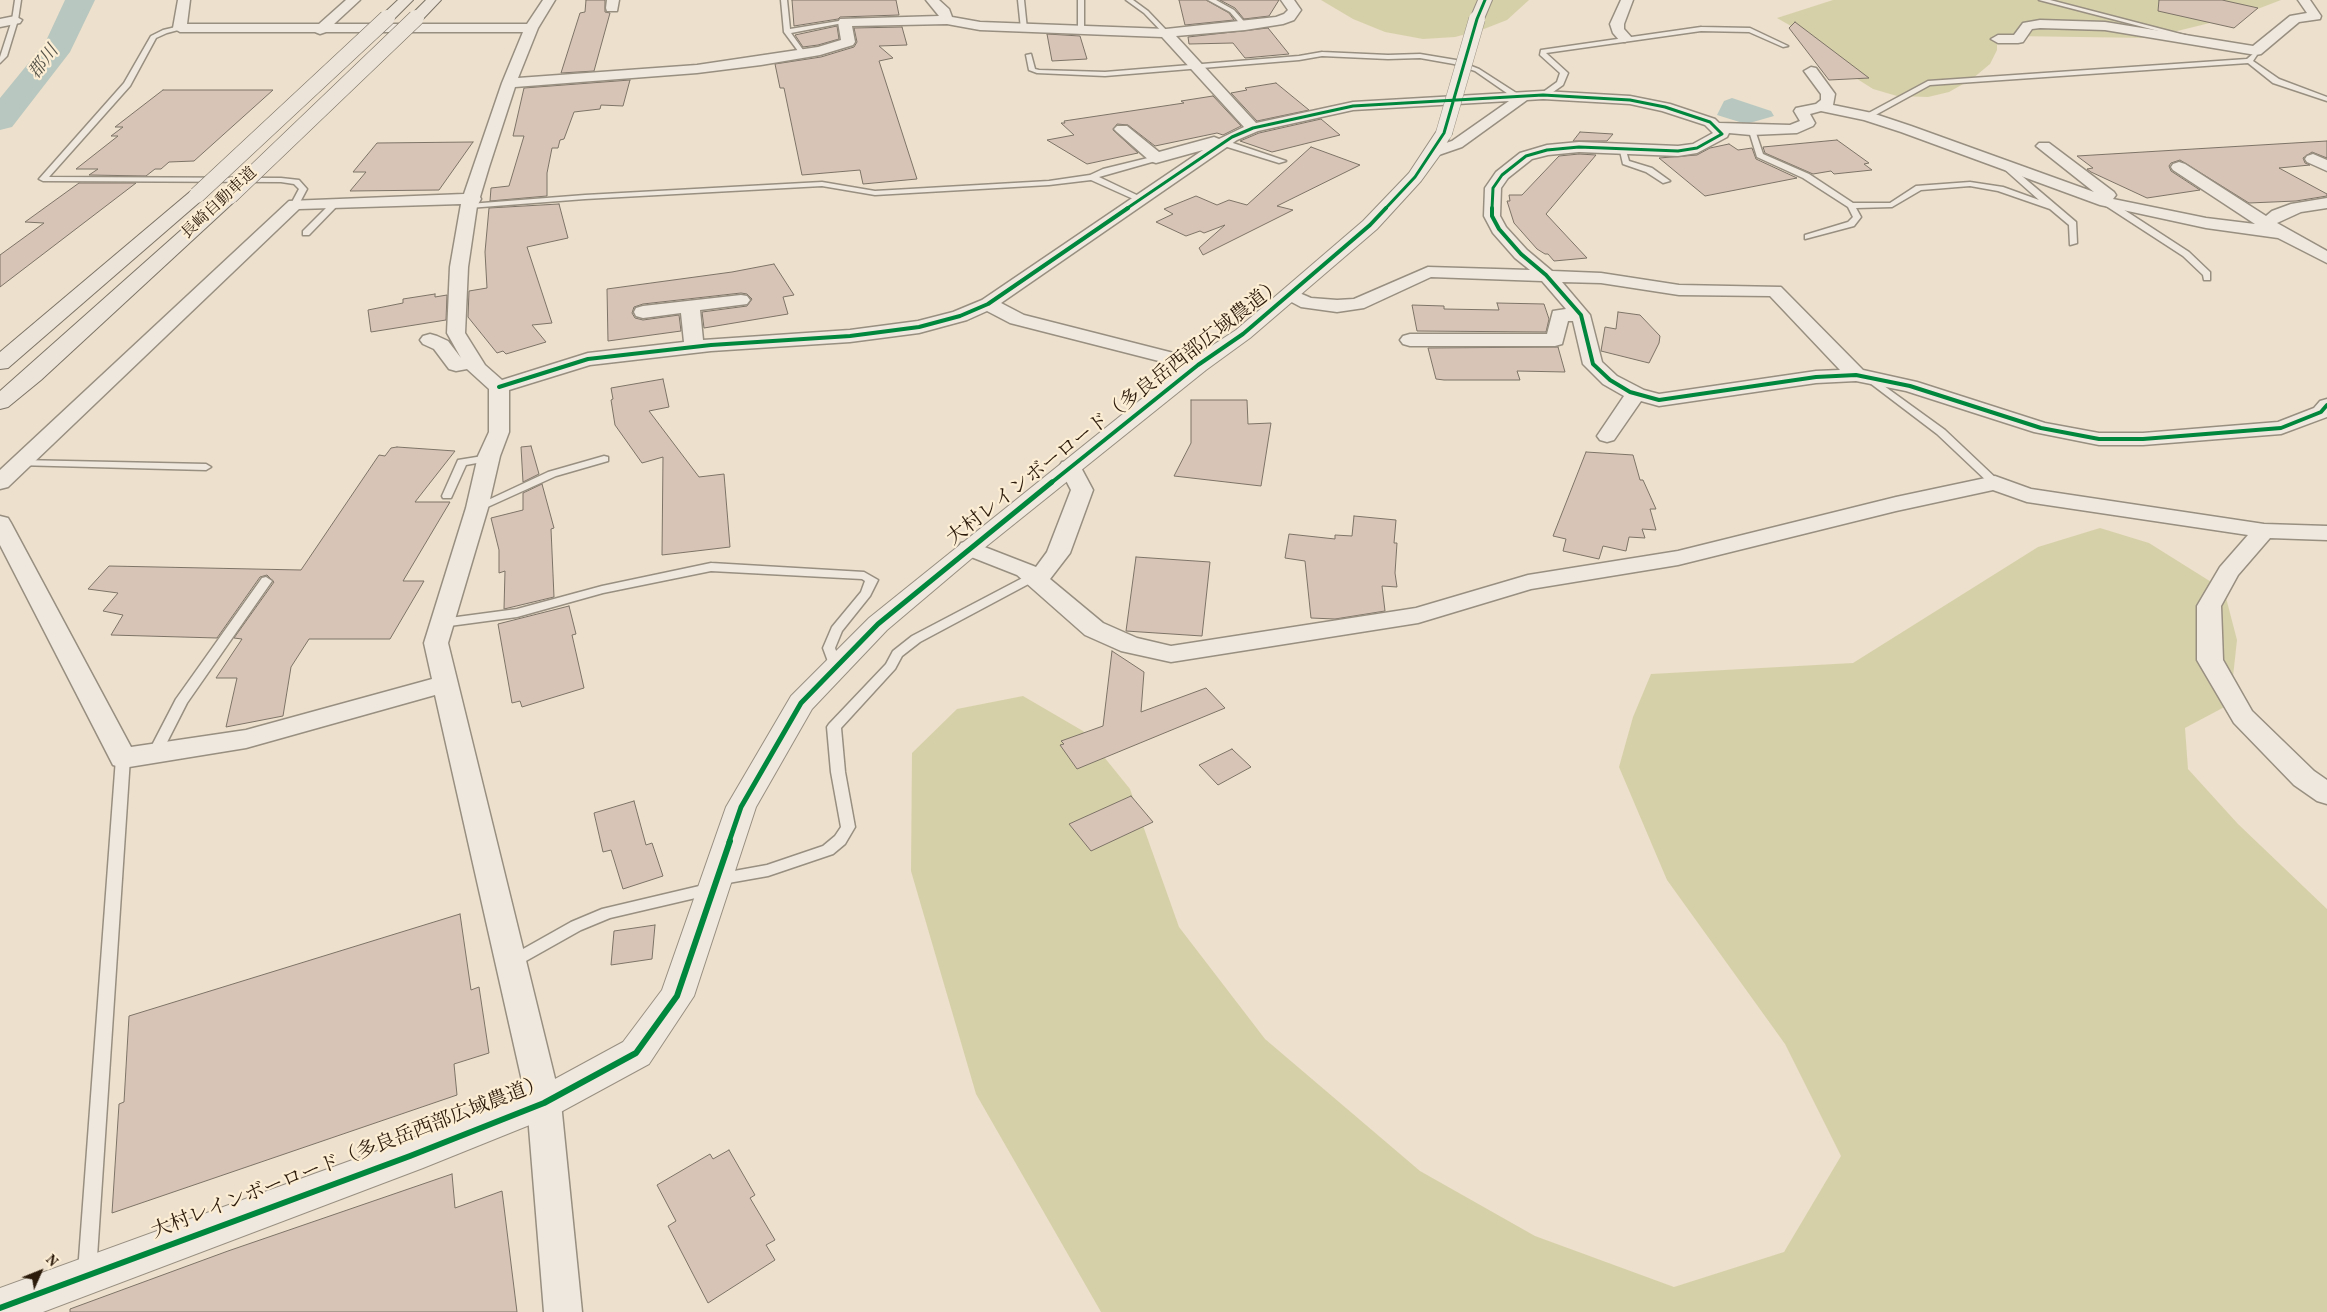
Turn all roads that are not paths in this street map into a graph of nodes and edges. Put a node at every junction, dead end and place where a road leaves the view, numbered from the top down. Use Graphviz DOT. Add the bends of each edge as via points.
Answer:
graph roads {
  1 [pos="18,0"];
  2 [pos="184,0"];
  3 [pos="354,0"];
  4 [pos="406,0"];
  5 [pos="434,0"];
  6 [pos="549,0"];
  7 [pos="784,0"];
  8 [pos="932,0"];
  9 [pos="1021,0"];
  10 [pos="1081,0"];
  11 [pos="1129,0"];
  12 [pos="1211,0"];
  13 [pos="1287,0"];
  14 [pos="1485,0"];
  15 [pos="1626,0"];
  16 [pos="2042,0"];
  17 [pos="2304,0"];
  18 [pos="15,20"];
  19 [pos="948,20"];
  20 [pos="844,22"];
  21 [pos="0,23"];
  22 [pos="1245,26"];
  23 [pos="180,28"];
  24 [pos="531,28"];
  25 [pos="1024,29"];
  26 [pos="320,30"];
  27 [pos="1081,30"];
  28 [pos="787,32"];
  29 [pos="1166,33"];
  30 [pos="1625,38"];
  31 [pos="1998,39"];
  32 [pos="1785,46"];
  33 [pos="2240,50"];
  34 [pos="803,54"];
  35 [pos="1029,54"];
  36 [pos="2252,56"];
  37 [pos="0,61"];
  38 [pos="1196,65"];
  39 [pos="1812,71"];
  40 [pos="509,83"];
  41 [pos="1543,95"];
  42 [pos="1520,96"];
  43 [pos="2327,99"];
  44 [pos="1821,106"];
  45 [pos="1867,116"];
  46 [pos="1140,126"];
  47 [pos="1716,127"];
  48 [pos="1253,128"];
  49 [pos="1122,129"];
  50 [pos="1751,130"];
  51 [pos="1104,133"];
  52 [pos="1228,140"];
  53 [pos="1439,142"];
  54 [pos="2044,146"];
  55 [pos="1622,149"];
  56 [pos="1156,158"];
  57 [pos="1282,161"];
  58 [pos="2006,167"];
  59 [pos="2179,167"];
  60 [pos="1092,177"];
  61 [pos="1666,181"];
  62 [pos="1140,200"];
  63 [pos="2112,202"];
  64 [pos="336,203"];
  65 [pos="471,203"];
  66 [pos="295,204"];
  67 [pos="2327,204"];
  68 [pos="1850,206"];
  69 [pos="2053,207"];
  70 [pos="2266,224"];
  71 [pos="306,233"];
  72 [pos="2281,233"];
  73 [pos="1808,237"];
  74 [pos="2073,243"];
  75 [pos="2327,258"];
  76 [pos="1546,275"];
  77 [pos="2207,278"];
  78 [pos="1290,294"];
  79 [pos="741,300"];
  80 [pos="988,304"];
  81 [pos="690,306"];
  82 [pos="643,312"];
  83 [pos="1581,316"];
  84 [pos="430,340"];
  85 [pos="1410,340"];
  86 [pos="694,346"];
  87 [pos="473,362"];
  88 [pos="0,363"];
  89 [pos="1198,365"];
  90 [pos="1863,376"];
  91 [pos="499,387"];
  92 [pos="1636,394"];
  93 [pos="0,402"];
  94 [pos="2327,406"];
  95 [pos="1607,436"];
  96 [pos="489,458"];
  97 [pos="604,459"];
  98 [pos="20,463"];
  99 [pos="206,466"];
  100 [pos="1070,467"];
  101 [pos="0,482"];
  102 [pos="1995,484"];
  103 [pos="447,496"];
  104 [pos="477,508"];
  105 [pos="0,523"];
  106 [pos="2264,531"];
  107 [pos="2327,533"];
  108 [pos="969,548"];
  109 [pos="1035,579"];
  110 [pos="266,581"];
  111 [pos="442,624"];
  112 [pos="836,667"];
  113 [pos="444,684"];
  114 [pos="154,753"];
  115 [pos="122,758"];
  116 [pos="2327,794"];
  117 [pos="716,884"];
  118 [pos="512,962"];
  119 [pos="544,1102"];
  120 [pos="87,1275"];
  121 [pos="0,1308"];
  122 [pos="563,1312"];
  1 -- 18 [label="lane"];
  2 -- 23 [label="street"];
  3 -- 26 [label="street"];
  4 -- 88 [label="highway, 長崎自動車道, bridge" via="197,195"];
  5 -- 93 [label="highway, 長崎自動車道, bridge" via="230,196"];
  6 -- 24 [label="street"];
  7 -- 28 [label="lane"];
  8 -- 19 [label="street"];
  9 -- 25 [label="lane"];
  10 -- 27 [label="lane"];
  11 -- 29 [label="lane"];
  12 -- 22 [label="lane" via="1232,11"];
  13 -- 22 [label="street" via="1296,10 1289,17"];
  14 -- 53 [label="street, 大村レインボーロード（多良岳西部広域農道）, bridge"];
  15 -- 30 [label="street" via="1617,24"];
  16 -- 33 [label="lane"];
  17 -- 36 [label="street" via="2315,16 2295,19"];
  18 -- 21 [label="street"];
  18 -- 37 [label="lane"];
  19 -- 20 [label="street"];
  19 -- 25 [label="street"];
  20 -- 28 [label="lane"];
  20 -- 34 [label="street" via="848,42"];
  22 -- 29 [label="street"];
  23 -- 26 [label="street"];
  23 -- 66 [label="lane" via="153,36 127,84 44,179 281,180 296,182 303,189"];
  24 -- 26 [label="street"];
  24 -- 40 [label="street"];
  25 -- 27 [label="street"];
  27 -- 29 [label="street"];
  28 -- 34 [label="lane"];
  29 -- 38 [label="street"];
  30 -- 32 [label="lane" via="1701,29 1750,30"];
  30 -- 41 [label="lane" via="1543,51 1542,54 1564,73 1560,83"];
  31 -- 33 [label="street" via="2018,39 2028,26 2040,24 2105,26"];
  33 -- 36 [label="street"];
  34 -- 40 [label="street" via="697,69"];
  35 -- 38 [label="lane" via="1032,70 1039,72 1105,74"];
  36 -- 43 [label="lane" via="2276,81"];
  36 -- 45 [label="lane" via="1928,83"];
  38 -- 42 [label="lane" via="1322,54 1388,58 1420,56 1456,62 1478,70"];
  38 -- 48 [label="street"];
  39 -- 44 [label="street" via="1828,94 1828,102"];
  40 -- 65 [label="street"];
  41 -- 42 [label="street"];
  41 -- 47 [label="street" via="1630,100 1694,116"];
  42 -- 48 [label="street" via="1353,106"];
  42 -- 53 [label="street" via="1520,100 1457,144"];
  44 -- 45 [label="street"];
  44 -- 50 [label="street" via="1801,110 1808,124 1792,130"];
  45 -- 58 [label="street"];
  46 -- 49 [label="street"];
  47 -- 50 [label="street"];
  47 -- 55 [label="street" via="1722,134 1697,148 1678,151"];
  48 -- 52 [label="street"];
  49 -- 51 [label="street"];
  49 -- 56 [label="street"];
  50 -- 68 [label="lane" via="1760,155 1806,176"];
  52 -- 56 [label="street"];
  52 -- 57 [label="lane"];
  52 -- 62 [label="street"];
  53 -- 78 [label="street, 大村レインボーロード（多良岳西部広域農道）" via="1415,177 1370,225"];
  54 -- 63 [label="street"];
  55 -- 61 [label="lane" via="1626,162 1649,170"];
  55 -- 76 [label="street" via="1579,147 1526,156 1502,175 1493,188 1492,216 1499,229"];
  56 -- 60 [label="lane"];
  58 -- 63 [label="street"];
  58 -- 69 [label="lane"];
  59 -- 70 [label="street"];
  60 -- 62 [label="lane"];
  60 -- 65 [label="lane" via="1049,183 875,193 822,184"];
  62 -- 80 [label="street"];
  63 -- 72 [label="street" via="2206,223"];
  63 -- 77 [label="lane" via="2186,254 2207,274"];
  64 -- 65 [label="street"];
  64 -- 66 [label="street"];
  64 -- 71 [label="lane"];
  65 -- 87 [label="street" via="459,267 456,333"];
  66 -- 98 [label="street"];
  67 -- 70 [label="street" via="2297,208"];
  68 -- 69 [label="lane" via="1892,204 1919,188 1970,184 2000,189"];
  68 -- 73 [label="lane" via="1857,217 1851,224"];
  69 -- 74 [label="lane" via="2073,224"];
  70 -- 72 [label="street"];
  72 -- 75 [label="street"];
  76 -- 78 [label="street" via="1428,272 1351,305 1307,302"];
  76 -- 83 [label="street"];
  76 -- 90 [label="street" via="1601,278 1679,290 1776,291"];
  78 -- 89 [label="street, 大村レインボーロード（多良岳西部広域農道）" via="1243,334"];
  79 -- 81 [label="street"];
  80 -- 86 [label="street" via="960,316 919,326 850,336"];
  80 -- 89 [label="street" via="1017,319"];
  81 -- 82 [label="street"];
  81 -- 86 [label="street"];
  83 -- 85 [label="street" via="1560,315 1554,340"];
  83 -- 92 [label="street" via="1593,364 1610,380"];
  84 -- 87 [label="street" via="441,345 456,365"];
  86 -- 91 [label="street" via="588,359"];
  87 -- 91 [label="street" via="476,369"];
  89 -- 100 [label="street, 大村レインボーロード（多良岳西部広域農道）"];
  90 -- 92 [label="street" via="1816,377 1659,400"];
  90 -- 94 [label="street" via="1910,386 2041,428 2099,439 2143,439 2281,428 2321,412"];
  90 -- 102 [label="lane" via="1941,432"];
  91 -- 96 [label="street" via="499,432"];
  92 -- 95 [label="street"];
  96 -- 103 [label="lane" via="462,462"];
  96 -- 104 [label="street"];
  97 -- 104 [label="lane" via="552,474"];
  98 -- 99 [label="lane"];
  98 -- 101 [label="street"];
  100 -- 108 [label="street, 大村レインボーロード（多良岳西部広域農道）"];
  100 -- 109 [label="street" via="1082,490 1058,553"];
  102 -- 106 [label="street" via="2027,495"];
  102 -- 109 [label="street" via="1896,504 1678,558 1528,582 1418,615 1171,654 1130,645 1094,629"];
  104 -- 111 [label="street"];
  105 -- 115 [label="street"];
  106 -- 107 [label="street"];
  106 -- 116 [label="street" via="2228,572 2210,606 2210,660 2243,717 2304,778"];
  108 -- 109 [label="street" via="1024,570"];
  108 -- 112 [label="street, 大村レインボーロード（多良岳西部広域農道）" via="878,624"];
  109 -- 117 [label="lane" via="916,638 897,654 891,666 834,727 848,827 840,840 828,850"];
  110 -- 114 [label="lane" via="181,702"];
  111 -- 112 [label="lane" via="517,613 602,590 711,567 864,576 872,580 866,593 836,630 829,648"];
  111 -- 113 [label="street" via="436,643"];
  112 -- 117 [label="street, 大村レインボーロード（多良岳西部広域農道）" via="801,703 741,808"];
  113 -- 114 [label="street" via="246,739"];
  113 -- 118 [label="street"];
  114 -- 115 [label="street"];
  115 -- 120 [label="lane"];
  117 -- 118 [label="lane" via="607,913 576,926"];
  117 -- 119 [label="street, 大村レインボーロード（多良岳西部広域農道）" via="677,996 636,1053"];
  118 -- 119 [label="street"];
  119 -- 120 [label="street, 大村レインボーロード（多良岳西部広域農道）" via="410,1156"];
  119 -- 122 [label="street"];
  120 -- 121 [label="street, 大村レインボーロード（多良岳西部広域農道）"];
}
